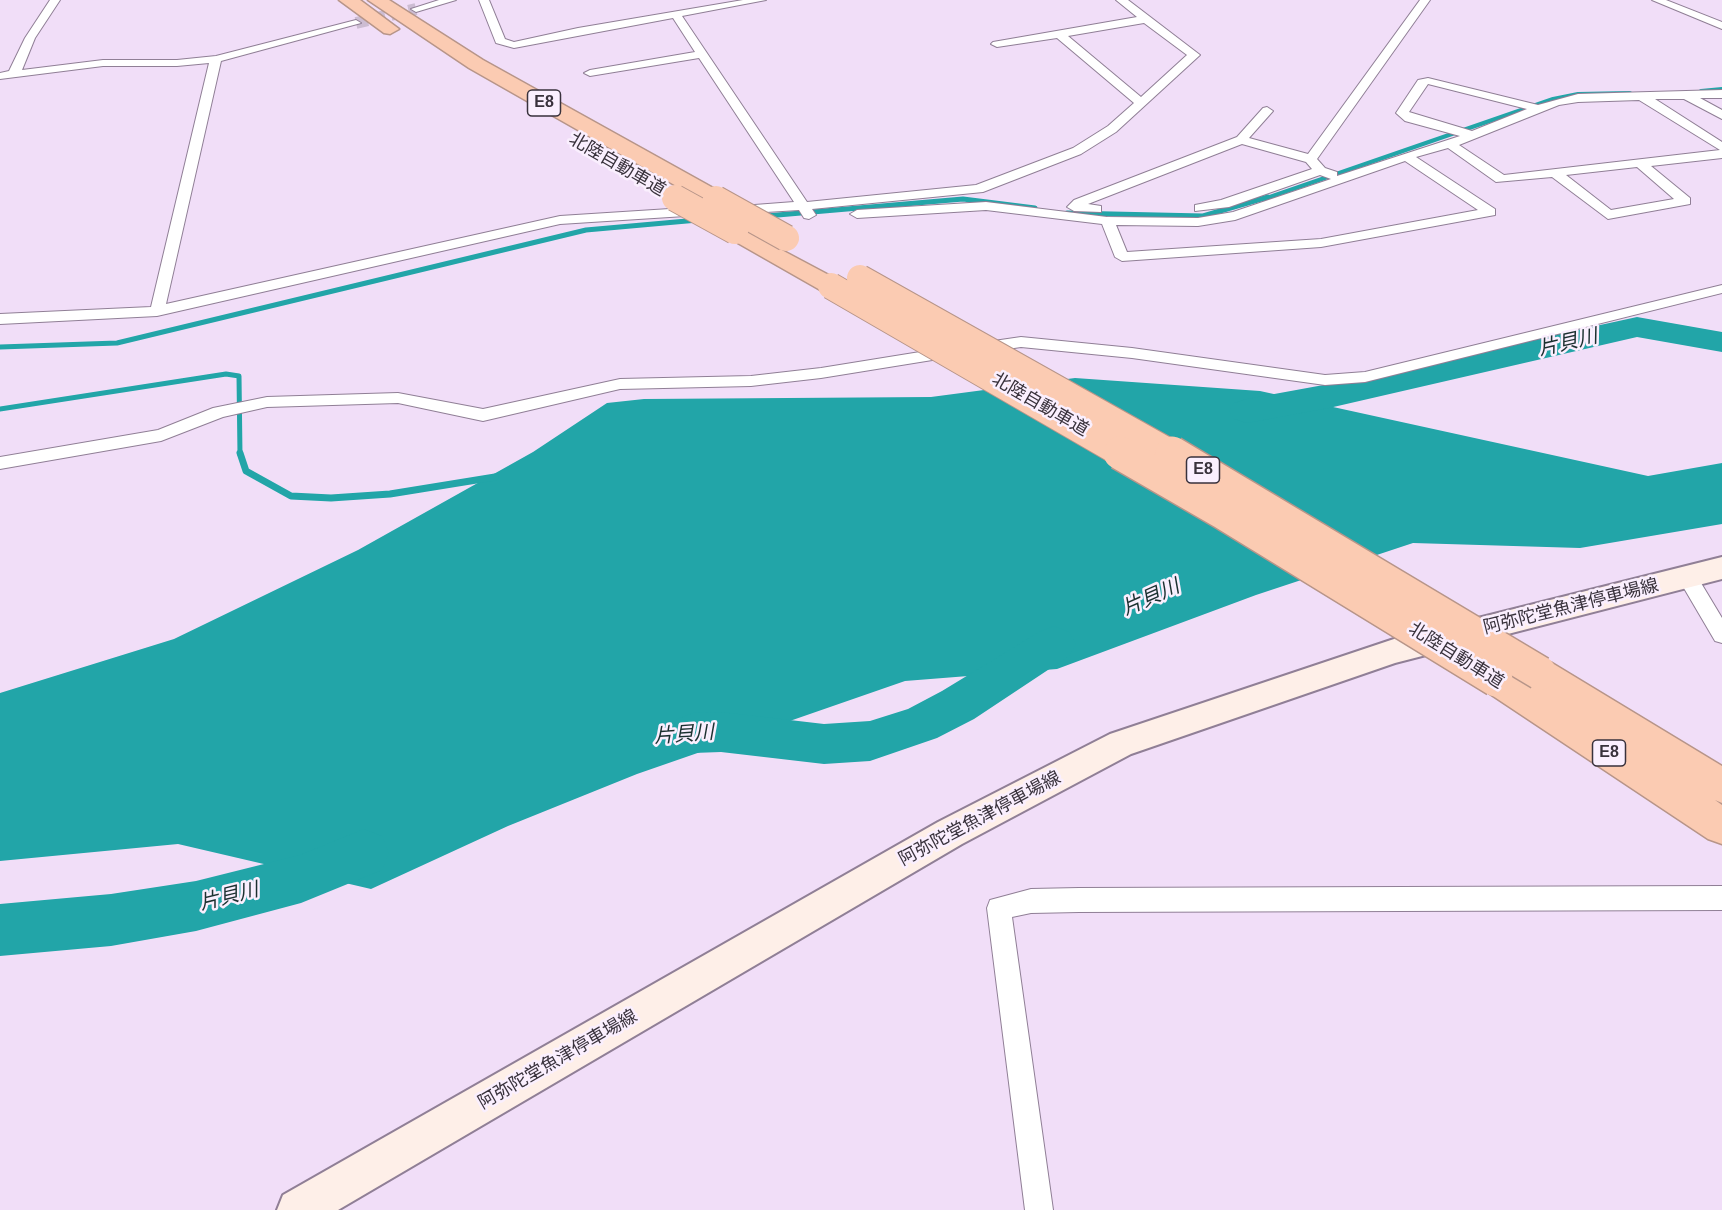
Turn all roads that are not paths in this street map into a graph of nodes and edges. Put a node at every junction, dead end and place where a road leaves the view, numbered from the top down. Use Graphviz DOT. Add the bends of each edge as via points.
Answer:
graph roads {
  1 [pos="55,0"];
  2 [pos="348,0"];
  3 [pos="377,0"];
  4 [pos="451,0"];
  5 [pos="484,0"];
  6 [pos="761,0"];
  7 [pos="1121,0"];
  8 [pos="1425,0"];
  9 [pos="1657,0"];
  10 [pos="416,9"];
  11 [pos="676,15"];
  12 [pos="1146,19"];
  13 [pos="356,23"];
  14 [pos="1722,26"];
  15 [pos="1059,34"];
  16 [pos="997,45"];
  17 [pos="702,54"];
  18 [pos="216,59"];
  19 [pos="590,73"];
  20 [pos="14,74"];
  21 [pos="0,76"];
  22 [pos="1722,94"];
  23 [pos="1686,96"];
  24 [pos="1643,97"];
  25 [pos="1141,103"];
  26 [pos="1541,109"];
  27 [pos="1267,111"];
  28 [pos="1722,115"];
  29 [pos="1472,135"];
  30 [pos="1241,140"];
  31 [pos="1450,144"];
  32 [pos="1722,147"];
  33 [pos="1722,154"];
  34 [pos="1406,156"];
  35 [pos="1311,159"];
  36 [pos="1640,163"];
  37 [pos="1320,171"];
  38 [pos="1555,173"];
  39 [pos="1343,179"];
  40 [pos="983,197"];
  41 [pos="803,207"];
  42 [pos="1074,207"];
  43 [pos="1107,221"];
  44 [pos="1722,289"];
  45 [pos="157,311"];
  46 [pos="0,319"];
  47 [pos="0,463"];
  48 [pos="1722,568"];
  49 [pos="1688,578"];
  50 [pos="1722,635"];
  51 [pos="1722,786"];
  52 [pos="1722,826"];
  53 [pos="1722,898"];
  54 [pos="298,1210"];
  55 [pos="1039,1210"];
  1 -- 20 [label="street"];
  2 -- 52 [label="highway, 北陸自動車道 / E8, bridge" via="454,70 1222,512 1496,680"];
  3 -- 51 [label="highway, 北陸自動車道 / E8, bridge" via="476,64 1232,487"];
  4 -- 10 [label="street"];
  5 -- 11 [label="street" via="500,41 514,45"];
  6 -- 11 [label="street"];
  7 -- 12 [label="street"];
  8 -- 35 [label="street"];
  9 -- 14 [label="street"];
  11 -- 17 [label="street"];
  12 -- 15 [label="street"];
  12 -- 25 [label="street" via="1194,55"];
  13 -- 18 [label="street"];
  15 -- 16 [label="street"];
  15 -- 25 [label="street"];
  17 -- 19 [label="street"];
  17 -- 41 [label="street"];
  18 -- 20 [label="street" via="103,63"];
  18 -- 45 [label="street"];
  20 -- 21 [label="street"];
  22 -- 23 [label="street"];
  23 -- 24 [label="street"];
  23 -- 28 [label="street"];
  24 -- 26 [label="street" via="1578,98"];
  24 -- 32 [label="street"];
  25 -- 40 [label="street" via="1112,129 1077,151"];
  26 -- 29 [label="street"];
  26 -- 29 [label="street" via="1428,81 1422,82 1402,113"];
  27 -- 30 [label="street"];
  29 -- 31 [label="street"];
  30 -- 35 [label="street"];
  30 -- 42 [label="street"];
  31 -- 34 [label="street"];
  31 -- 38 [label="street" via="1501,179"];
  33 -- 36 [label="street"];
  34 -- 39 [label="street"];
  34 -- 43 [label="street" via="1490,212 1321,243 1122,257"];
  35 -- 37 [label="street"];
  36 -- 38 [label="street"];
  36 -- 38 [label="street" via="1685,201 1608,214"];
  37 -- 39 [label="street"];
  37 -- 42 [label="street" via="1224,204 1184,211"];
  39 -- 43 [label="street" via="1235,216 1168,223"];
  40 -- 41 [label="street" via="810,217"];
  40 -- 42 [label="street"];
  40 -- 43 [label="street"];
  41 -- 45 [label="street" via="560,220"];
  44 -- 47 [label="street" via="1365,377 1325,380 1021,342 751,381 620,384 483,415 398,398 267,402 219,411 161,435"];
  45 -- 46 [label="street"];
  48 -- 49 [label="main road, 阿弥陀堂魚津停車場線"];
  49 -- 50 [label="street"];
  49 -- 54 [label="main road, 阿弥陀堂魚津停車場線" via="1394,651 1121,744 950,833"];
  53 -- 55 [label="street" via="1079,900 1031,901 999,908"];
}
